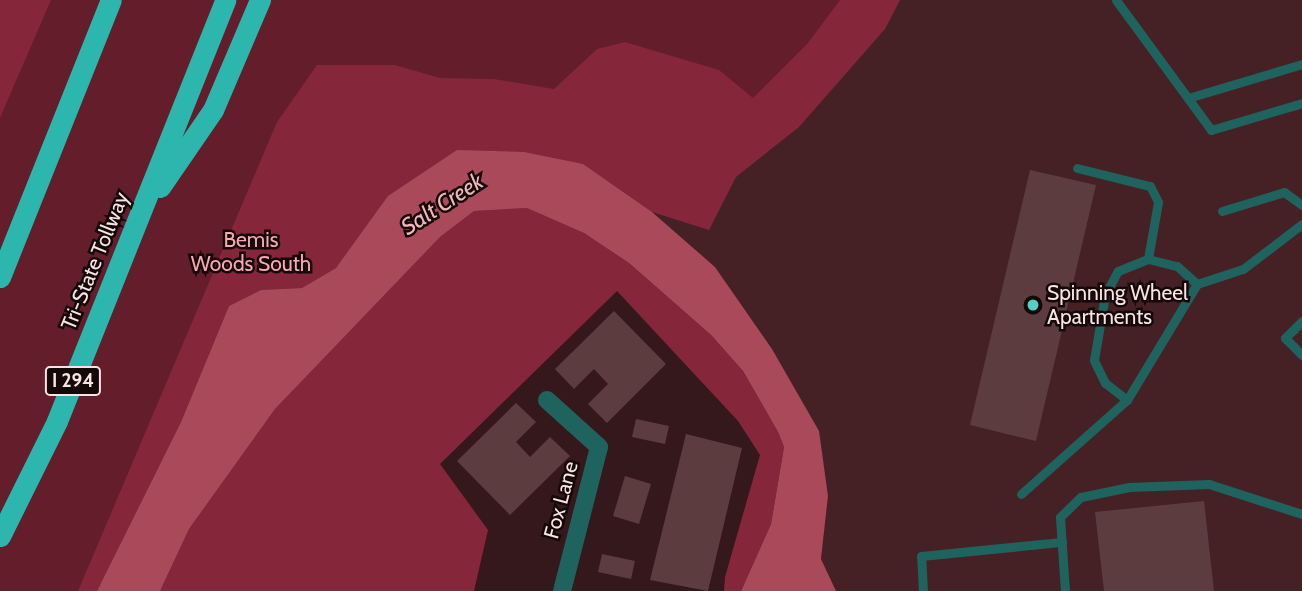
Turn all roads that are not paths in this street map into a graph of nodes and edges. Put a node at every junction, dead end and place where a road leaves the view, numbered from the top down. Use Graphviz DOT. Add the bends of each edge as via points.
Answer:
graph roads {
  1 [pos="111,0"];
  2 [pos="225,0"];
  3 [pos="260,0"];
  4 [pos="1116,0"];
  5 [pos="1302,64"];
  6 [pos="1188,99"];
  7 [pos="1302,103"];
  8 [pos="1077,168"];
  9 [pos="1302,205"];
  10 [pos="1222,211"];
  11 [pos="137,221"];
  12 [pos="1302,224"];
  13 [pos="1148,259"];
  14 [pos="0,277"];
  15 [pos="1197,284"];
  16 [pos="1302,321"];
  17 [pos="1302,355"];
  18 [pos="547,400"];
  19 [pos="1126,400"];
  20 [pos="1021,494"];
  21 [pos="1302,514"];
  22 [pos="0,536"];
  23 [pos="1062,542"];
  24 [pos="562,591"];
  25 [pos="923,591"];
  26 [pos="1065,591"];
  1 -- 14 [label="highway"];
  2 -- 11 [label="highway, Tri-State Tollway / I 294"];
  3 -- 11 [label="highway" via="213,110"];
  4 -- 6 [label="lane"];
  5 -- 6 [label="lane"];
  6 -- 7 [label="lane" via="1211,130"];
  8 -- 13 [label="lane" via="1150,186 1158,202"];
  9 -- 10 [label="lane" via="1284,192"];
  11 -- 22 [label="highway, Tri-State Tollway / I 294" via="57,421"];
  12 -- 15 [label="lane" via="1243,269"];
  13 -- 15 [label="lane" via="1177,267"];
  13 -- 19 [label="lane" via="1118,271 1105,295 1097,334 1094,360 1105,383"];
  15 -- 19 [label="lane"];
  16 -- 17 [label="lane" via="1285,338"];
  18 -- 24 [label="street, Fox Lane" via="599,447"];
  19 -- 20 [label="lane"];
  21 -- 23 [label="lane" via="1209,484 1129,487 1081,497 1060,517"];
  23 -- 25 [label="lane" via="921,556"];
  23 -- 26 [label="lane"];
}
